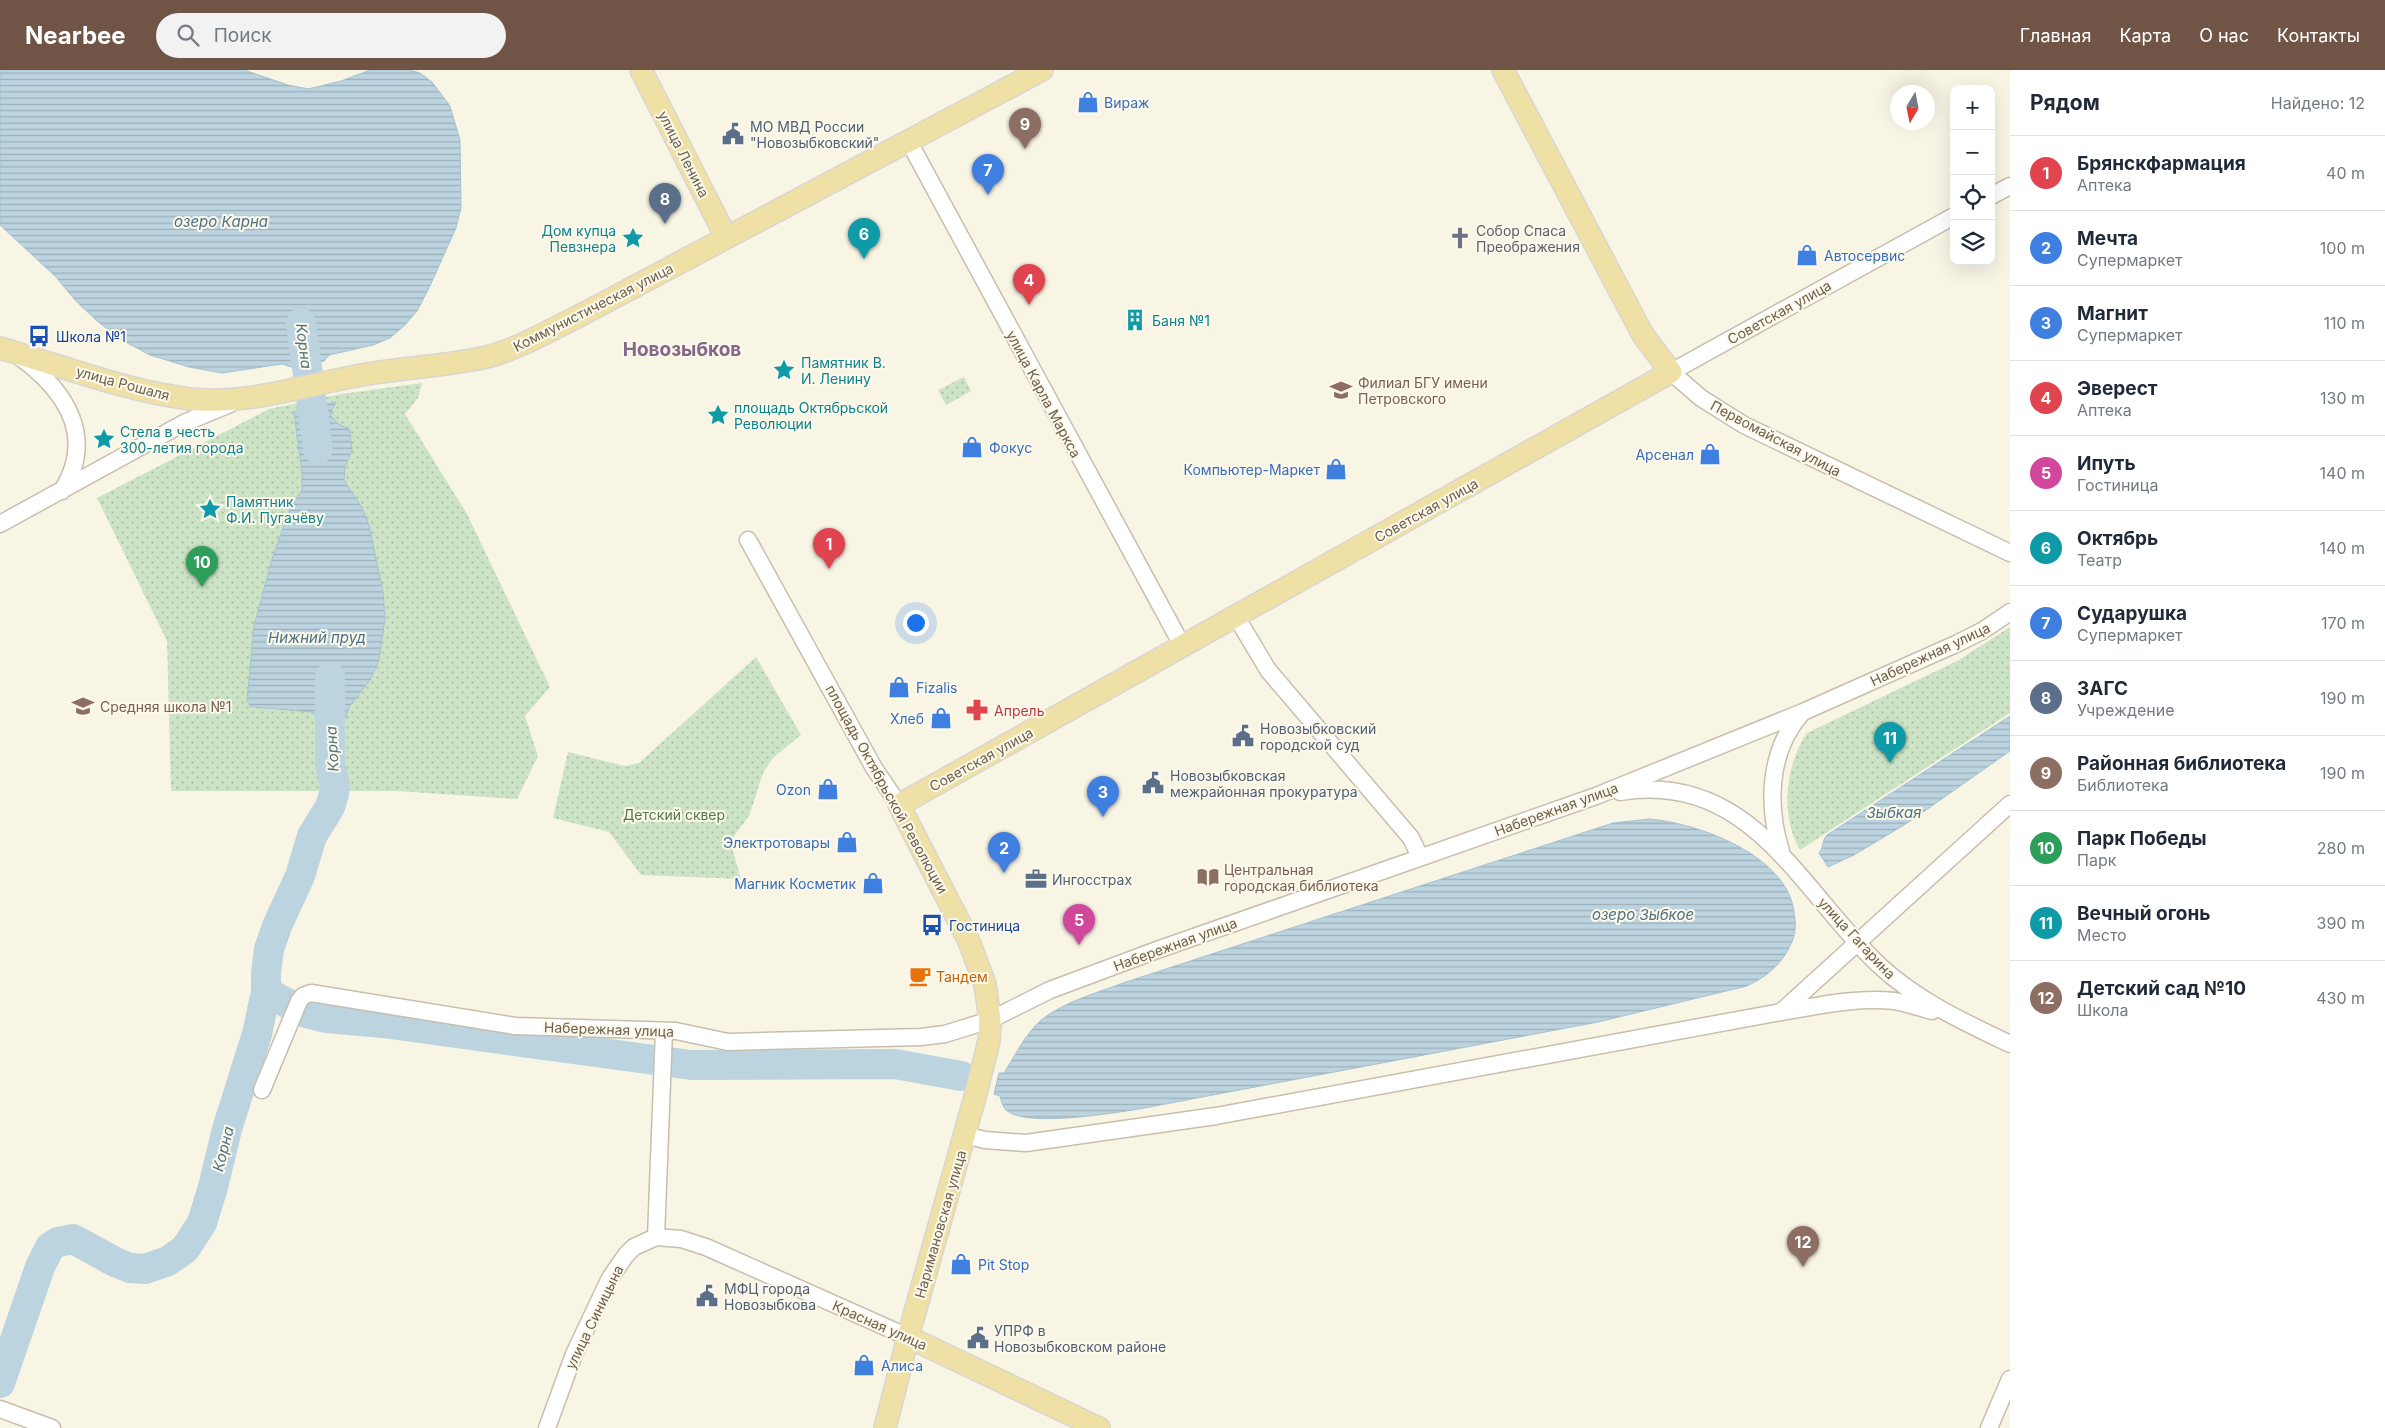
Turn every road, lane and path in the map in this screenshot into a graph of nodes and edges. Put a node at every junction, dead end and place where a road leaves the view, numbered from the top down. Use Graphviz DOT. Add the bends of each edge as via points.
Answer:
graph roads {
  1 [pos="641,70"];
  2 [pos="1042,70"];
  3 [pos="1503,70"];
  4 [pos="908,140"];
  5 [pos="2010,186"];
  6 [pos="1995,194"];
  7 [pos="1950,218"];
  8 [pos="726,238"];
  9 [pos="7,350"];
  10 [pos="1671,372"];
  11 [pos="249,397"];
  12 [pos="62,491"];
  13 [pos="0,524"];
  14 [pos="748,540"];
  15 [pos="2010,553"];
  16 [pos="2010,612"];
  17 [pos="1237,618"];
  18 [pos="1182,647"];
  19 [pos="1803,712"];
  20 [pos="1596,796"];
  21 [pos="2010,804"];
  22 [pos="899,805"];
  23 [pos="1783,855"];
  24 [pos="1420,857"];
  25 [pos="1857,941"];
  26 [pos="1781,1012"];
  27 [pos="1958,1019"];
  28 [pos="990,1020"];
  29 [pos="664,1031"];
  30 [pos="2010,1044"];
  31 [pos="262,1090"];
  32 [pos="965,1134"];
  33 [pos="656,1237"];
  34 [pos="908,1337"];
  35 [pos="2010,1379"];
  36 [pos="3,1410"];
  37 [pos="52,1428"];
  38 [pos="547,1428"];
  39 [pos="885,1428"];
  40 [pos="1099,1428"];
  41 [pos="1989,1428"];
  1 -- 8 [label="main road, улица Ленина"];
  2 -- 4 [label="main road, Коммунистическая улица"];
  3 -- 10 [label="main road, Первомайская улица" via="1643,335"];
  4 -- 8 [label="main road, Коммунистическая улица"];
  4 -- 18 [label="street, улица Карла Маркса"];
  5 -- 6 [label="street"];
  7 -- 10 [label="street, Советская улица"];
  8 -- 11 [label="main road, Коммунистическая улица" via="512,349 483,358 353,376"];
  9 -- 11 [label="main road, улица Рошаля" via="172,396 210,400"];
  9 -- 12 [label="street" via="40,372 69,412 74,429 76,462 73,474"];
  10 -- 15 [label="street, Первомайская улица" via="1701,398 1744,425"];
  10 -- 17 [label="main road, Советская улица"];
  11 -- 12 [label="street, Коммунистическая улица" via="184,423"];
  12 -- 13 [label="street, Коммунистическая улица"];
  14 -- 22 [label="street, площадь Октябрьской Революции" via="874,768"];
  16 -- 19 [label="street, Набережная улица" via="1965,640"];
  17 -- 18 [label="main road, Советская улица"];
  17 -- 24 [label="street" via="1268,670 1411,838"];
  18 -- 22 [label="main road, Советская улица"];
  19 -- 20 [label="street, Набережная улица"];
  19 -- 23 [label="street" via="1790,727 1775,769 1772,792 1774,827"];
  20 -- 23 [label="street" via="1651,788 1690,794 1751,825"];
  20 -- 24 [label="street, Набережная улица"];
  21 -- 25 [label="street"];
  22 -- 28 [label="main road, площадь Октябрьской Революции" via="968,939 985,984"];
  23 -- 25 [label="street, улица Гагарина"];
  24 -- 28 [label="street, Набережная улица" via="1050,990"];
  25 -- 26 [label="street"];
  25 -- 27 [label="street, улица Гагарина" via="1900,983"];
  26 -- 27 [label="street, улица Гагарина" via="1877,1000 1911,1005"];
  26 -- 32 [label="street" via="1216,1116 1026,1143 985,1140"];
  27 -- 30 [label="street, улица Гагарина"];
  28 -- 29 [label="street, Набережная улица" via="945,1034 890,1038 728,1042"];
  28 -- 32 [label="main road, Наримановская улица" via="985,1058"];
  29 -- 31 [label="street, Набережная улица" via="515,1026 311,993 299,1000"];
  29 -- 33 [label="street"];
  32 -- 34 [label="main road, Наримановская улица"];
  33 -- 34 [label="street, Красная улица" via="680,1239 706,1247"];
  33 -- 38 [label="street, улица Синицына" via="634,1247 610,1278 574,1354"];
  34 -- 39 [label="main road, Наримановская улица"];
  34 -- 40 [label="main road, Красная улица"];
  35 -- 41 [label="street"];
  36 -- 37 [label="street"];
}
